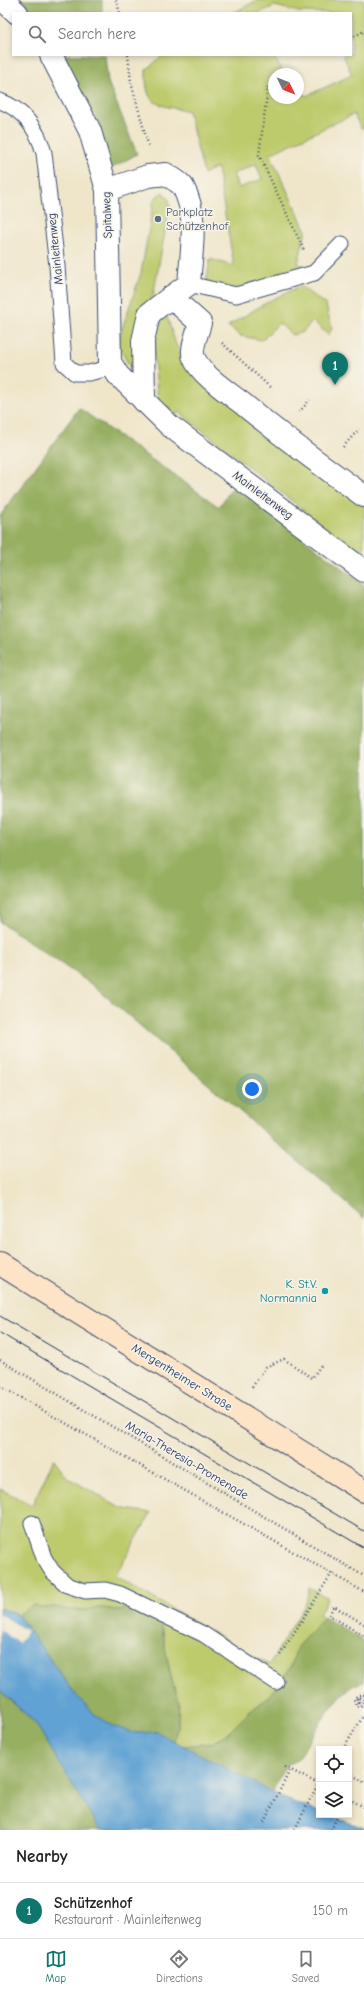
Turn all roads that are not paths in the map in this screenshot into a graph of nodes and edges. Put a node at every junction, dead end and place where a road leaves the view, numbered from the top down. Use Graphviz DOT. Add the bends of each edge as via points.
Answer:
graph roads {
  1 [pos="3,0"];
  2 [pos="16,12"];
  3 [pos="52,56"];
  4 [pos="0,101"];
  5 [pos="107,190"];
  6 [pos="342,244"];
  7 [pos="189,284"];
  8 [pos="171,297"];
  9 [pos="111,365"];
  10 [pos="144,401"];
  11 [pos="364,496"];
  12 [pos="364,571"];
  13 [pos="0,1264"];
  14 [pos="364,1491"];
  15 [pos="32,1523"];
  16 [pos="272,1680"];
  1 -- 2 [label="street"];
  3 -- 5 [label="street, Spitalweg" via="90,131"];
  4 -- 9 [label="lane, Mainleitenweg" via="9,104 29,121 40,137 44,153 57,266 64,363 75,373 89,373"];
  5 -- 7 [label="street" via="148,176 166,174 182,186 191,211 193,233"];
  5 -- 9 [label="street, Spitalweg"];
  6 -- 7 [label="lane" via="314,273 236,295"];
  7 -- 8 [label="street"];
  8 -- 10 [label="street" via="149,314 143,341"];
  8 -- 11 [label="street" via="200,323 194,346 194,358 205,372 307,455"];
  9 -- 10 [label="street, Mainleitenweg"];
  10 -- 12 [label="street, Mainleitenweg" via="170,426"];
  13 -- 14 [label="main road, Mergentheimer Straße"];
  15 -- 16 [label="lane" via="44,1558 52,1571 67,1585 85,1591 106,1590 120,1594 202,1634"];
}
